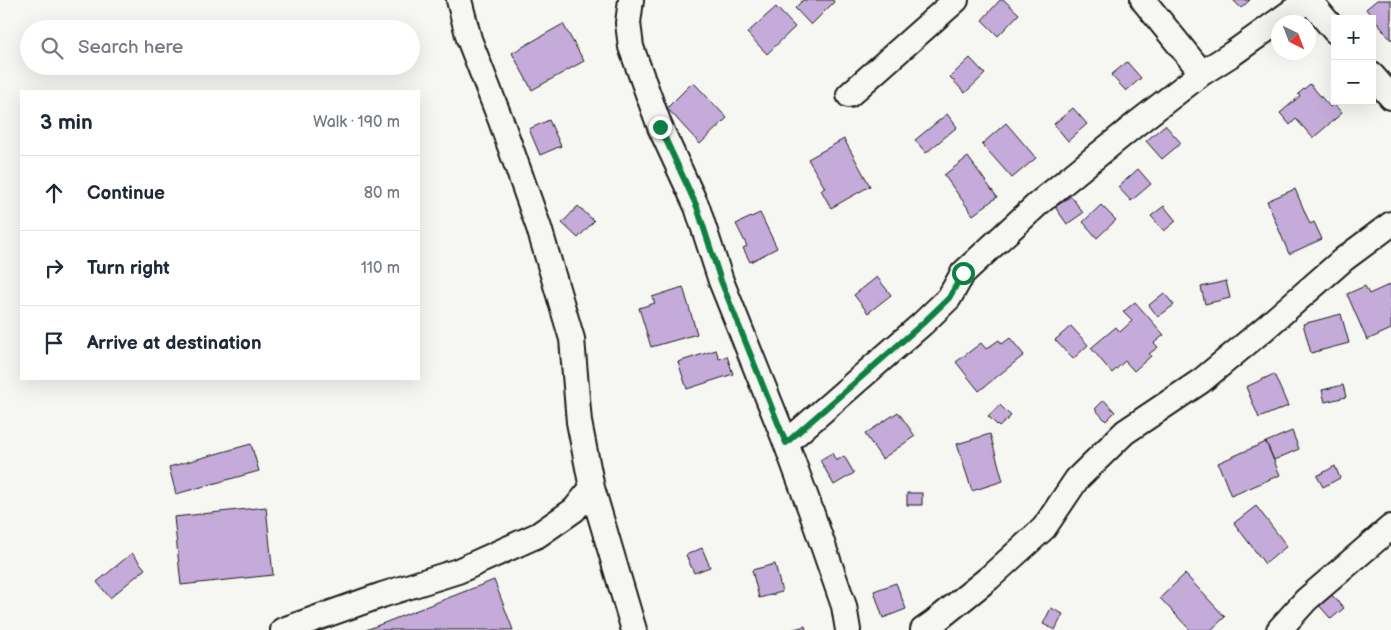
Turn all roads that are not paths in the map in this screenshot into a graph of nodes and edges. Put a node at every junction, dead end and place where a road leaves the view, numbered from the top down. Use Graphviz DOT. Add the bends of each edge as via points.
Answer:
graph roads {
  1 [pos="459,0"];
  2 [pos="631,0"];
  3 [pos="956,0"];
  4 [pos="1143,0"];
  5 [pos="1308,0"];
  6 [pos="1331,26"];
  7 [pos="1202,73"];
  8 [pos="1376,80"];
  9 [pos="849,95"];
  10 [pos="1391,97"];
  11 [pos="1391,224"];
  12 [pos="786,443"];
  13 [pos="592,488"];
  14 [pos="1391,527"];
  15 [pos="283,630"];
  16 [pos="634,630"];
  17 [pos="848,630"];
  18 [pos="923,630"];
  19 [pos="1279,630"];
  1 -- 13 [label="street" via="469,39 539,228 572,339 579,422"];
  2 -- 12 [label="street" via="628,23 631,47 660,127 697,207 721,281"];
  3 -- 9 [label="street"];
  4 -- 7 [label="street"];
  5 -- 6 [label="street"];
  5 -- 7 [label="street"];
  7 -- 12 [label="street" via="1039,202 963,273 949,298 922,324"];
  8 -- 10 [label="street"];
  11 -- 18 [label="street" via="1344,259 1201,381 1125,432 1077,479 1044,528 989,578"];
  12 -- 17 [label="street" via="844,606"];
  13 -- 15 [label="street" via="574,510 538,536 458,571"];
  13 -- 16 [label="street"];
  14 -- 19 [label="street" via="1306,600"];
}
